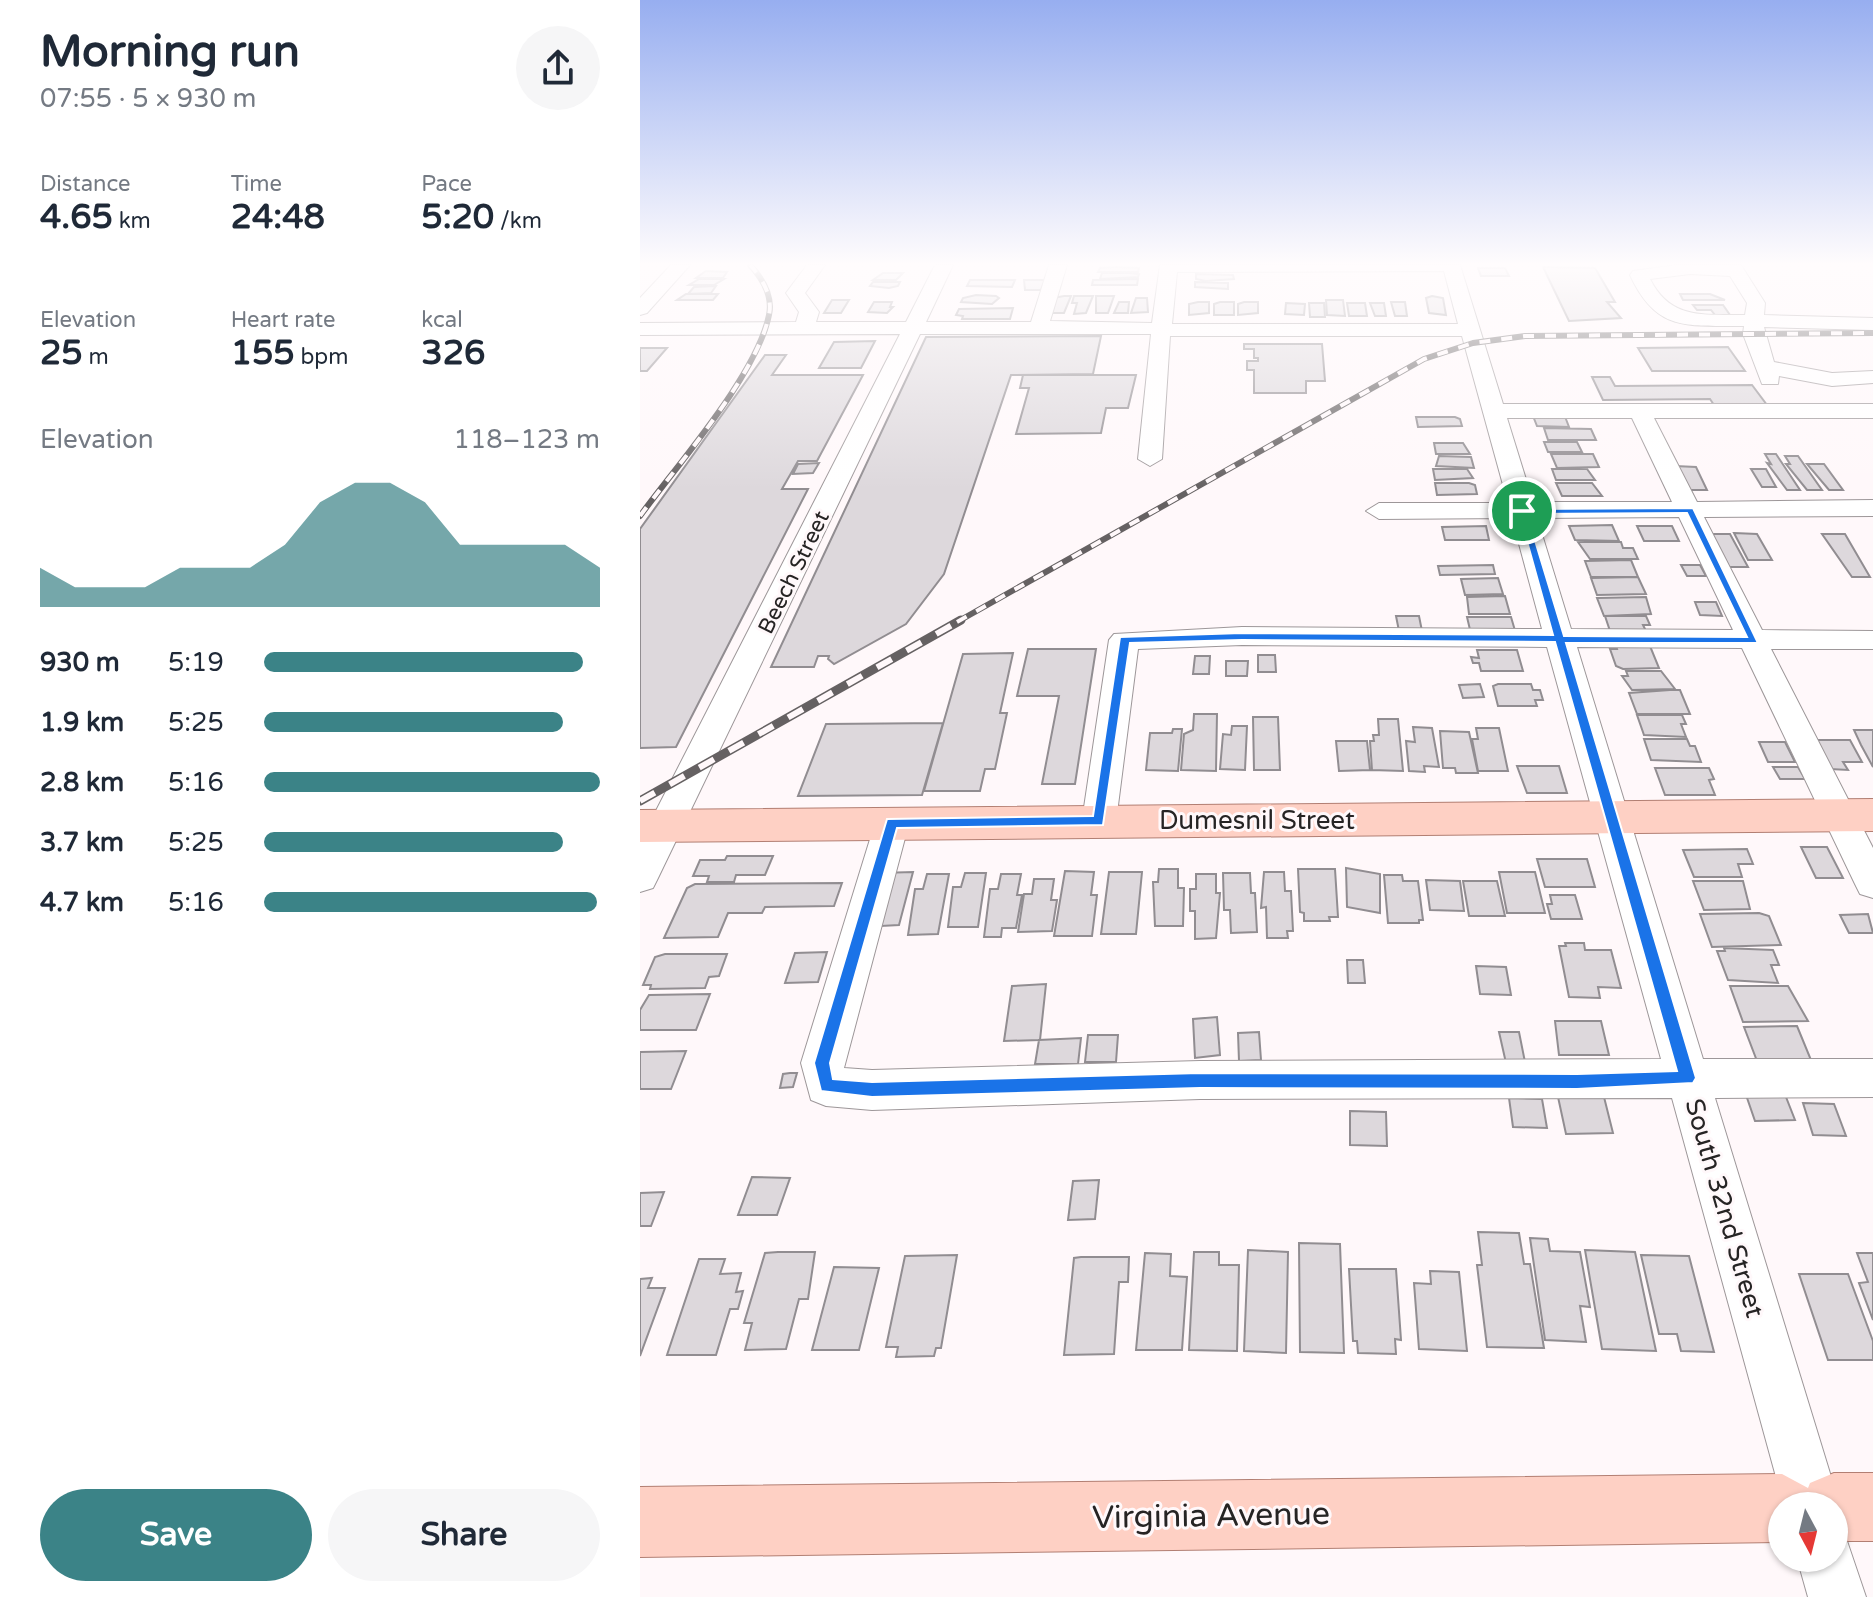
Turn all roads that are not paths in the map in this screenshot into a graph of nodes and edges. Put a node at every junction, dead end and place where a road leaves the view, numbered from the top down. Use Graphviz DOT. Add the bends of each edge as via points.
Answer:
graph roads {
  1 [pos="908,340"];
  2 [pos="1161,340"];
  3 [pos="1473,340"];
  4 [pos="1755,340"];
  5 [pos="1866,380"];
  6 [pos="1493,411"];
  7 [pos="1873,411"];
  8 [pos="1640,412"];
  9 [pos="1150,459"];
  10 [pos="1873,508"];
  11 [pos="1690,510"];
  12 [pos="1379,511"];
  13 [pos="1522,511"];
  14 [pos="1559,639"];
  15 [pos="1754,640"];
  16 [pos="1873,640"];
  17 [pos="1856,816"];
  18 [pos="1612,818"];
  19 [pos="1099,821"];
  20 [pos="892,823"];
  21 [pos="653,826"];
  22 [pos="640,878"];
  23 [pos="1873,884"];
  24 [pos="1687,1078"];
  25 [pos="1873,1078"];
  26 [pos="1808,1492"];
  27 [pos="1848,1507"];
  28 [pos="1873,1507"];
  29 [pos="1768,1508"];
  30 [pos="640,1522"];
  31 [pos="1830,1572"];
  32 [pos="1837,1597"];
  1 -- 21 [label="street, Beech Street"];
  2 -- 9 [label="street"];
  3 -- 6 [label="street, South 32nd Street"];
  4 -- 5 [label="street" via="1768,372"];
  6 -- 8 [label="street"];
  6 -- 13 [label="street, South 32nd Street"];
  7 -- 8 [label="street"];
  8 -- 11 [label="street"];
  10 -- 11 [label="street"];
  11 -- 13 [label="street"];
  11 -- 15 [label="street"];
  12 -- 13 [label="street"];
  13 -- 14 [label="street, South 32nd Street"];
  14 -- 15 [label="street"];
  14 -- 18 [label="street, South 32nd Street"];
  14 -- 19 [label="street" via="1124,640"];
  15 -- 16 [label="street"];
  15 -- 17 [label="street"];
  17 -- 18 [label="main road, Dumesnil Street"];
  17 -- 23 [label="street"];
  18 -- 19 [label="main road, Dumesnil Street"];
  18 -- 24 [label="street, South 32nd Street"];
  19 -- 20 [label="main road, Dumesnil Street"];
  20 -- 21 [label="main road, Dumesnil Street"];
  20 -- 24 [label="street" via="822,1063 826,1086 872,1090 1200,1080"];
  21 -- 22 [label="street, Beech Street"];
  24 -- 25 [label="street"];
  24 -- 26 [label="street, South 32nd Street"];
  27 -- 28 [label="main road"];
  29 -- 30 [label="main road, Virginia Avenue"];
  31 -- 32 [label="street"];
}
